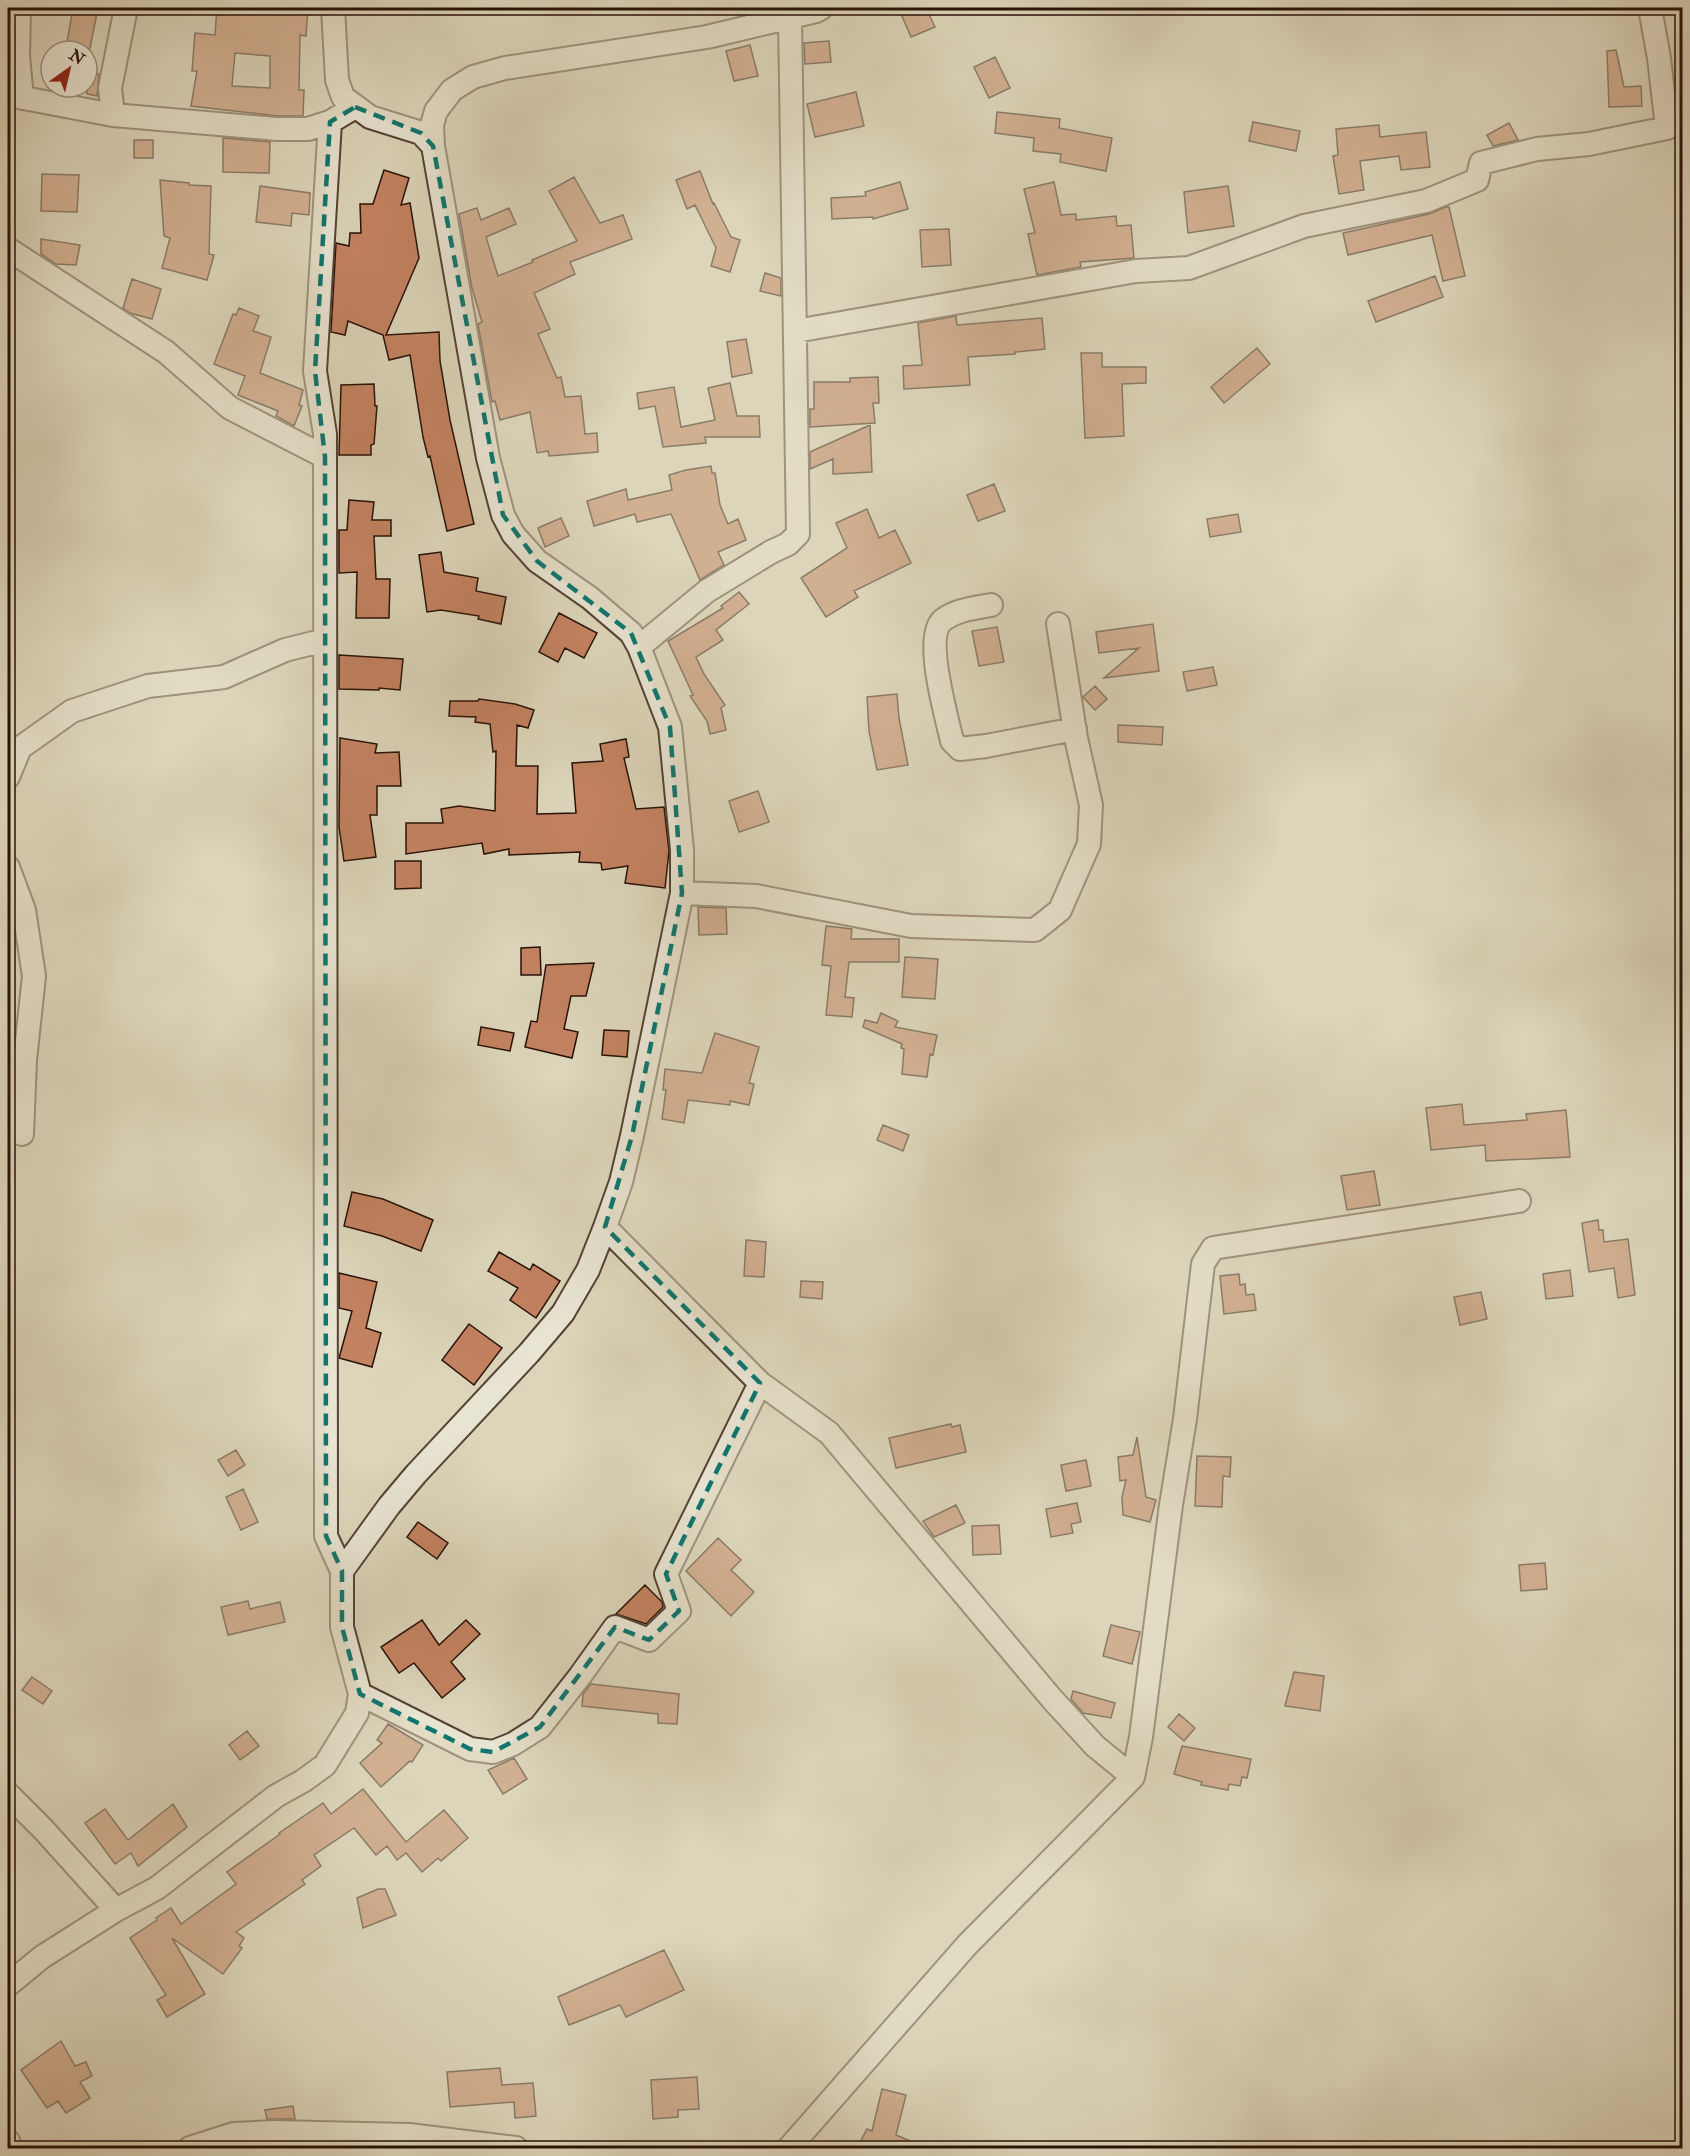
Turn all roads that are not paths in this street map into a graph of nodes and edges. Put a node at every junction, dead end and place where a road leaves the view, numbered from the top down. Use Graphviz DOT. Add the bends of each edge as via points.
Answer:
graph roads {
  1 [pos="19,8"];
  2 [pos="126,8"];
  3 [pos="333,8"];
  4 [pos="821,8"];
  5 [pos="1650,8"];
  6 [pos="790,17"];
  7 [pos="15,97"];
  8 [pos="355,107"];
  9 [pos="113,115"];
  10 [pos="330,122"];
  11 [pos="433,146"];
  12 [pos="8,249"];
  13 [pos="796,331"];
  14 [pos="325,457"];
  15 [pos="991,605"];
  16 [pos="1058,624"];
  17 [pos="325,640"];
  18 [pos="639,647"];
  19 [pos="1075,729"];
  20 [pos="8,777"];
  21 [pos="8,867"];
  22 [pos="682,894"];
  23 [pos="22,1134"];
  24 [pos="1519,1201"];
  25 [pos="605,1227"];
  26 [pos="760,1383"];
  27 [pos="342,1571"];
  28 [pos="360,1694"];
  29 [pos="1133,1777"];
  30 [pos="8,1794"];
  31 [pos="116,1910"];
  32 [pos="8,1985"];
  33 [pos="8,2141"];
  34 [pos="11,2148"];
  35 [pos="190,2148"];
  36 [pos="516,2148"];
  37 [pos="789,2148"];
  1 -- 7 [label="street"];
  2 -- 9 [label="street" via="110,88"];
  3 -- 8 [label="street" via="337,80 343,97"];
  4 -- 6 [label="street"];
  5 -- 13 [label="street" via="1667,128 1589,144 1537,149 1481,163 1477,180 1426,201 1304,226 1189,268 1136,271"];
  6 -- 11 [label="street" via="707,37 505,68 473,77 452,90 436,111"];
  6 -- 13 [label="street"];
  7 -- 9 [label="street"];
  8 -- 10 [label="street"];
  8 -- 11 [label="street" via="370,117 421,133"];
  9 -- 10 [label="street" via="277,129 308,129"];
  10 -- 14 [label="street" via="315,370"];
  11 -- 18 [label="street" via="488,458 503,515 513,534 537,561 590,598 631,633"];
  12 -- 14 [label="street" via="166,352 230,408"];
  13 -- 18 [label="street" via="798,534 788,544 707,591"];
  14 -- 17 [label="street"];
  15 -- 19 [label="street" via="959,612 941,621 935,637 936,663 952,741 960,749"];
  16 -- 19 [label="street"];
  17 -- 20 [label="street" via="285,650 224,677 148,686 72,711 20,748"];
  17 -- 27 [label="street" via="326,1536"];
  18 -- 22 [label="street" via="670,727 682,850"];
  19 -- 22 [label="street" via="1091,805 1089,844 1060,910 1035,930 911,926 756,896"];
  21 -- 23 [label="street" via="24,910 34,976"];
  22 -- 25 [label="street" via="632,1136"];
  24 -- 29 [label="street" via="1213,1248 1203,1264 1185,1419"];
  25 -- 26 [label="street"];
  25 -- 27 [label="street" via="588,1270 563,1313 409,1482"];
  26 -- 28 [label="street" via="666,1574 680,1611 649,1640 615,1628 540,1727 493,1752 470,1749"];
  26 -- 29 [label="street" via="829,1433 1052,1699 1095,1746"];
  27 -- 28 [label="street" via="342,1627"];
  28 -- 31 [label="street" via="357,1713 325,1765 276,1796 157,1888"];
  29 -- 37 [label="street" via="967,1945"];
  30 -- 31 [label="street"];
  31 -- 32 [label="street" via="42,1957"];
  33 -- 34 [label="street"];
  35 -- 36 [label="street" via="234,2134 274,2132 409,2135"];
}
